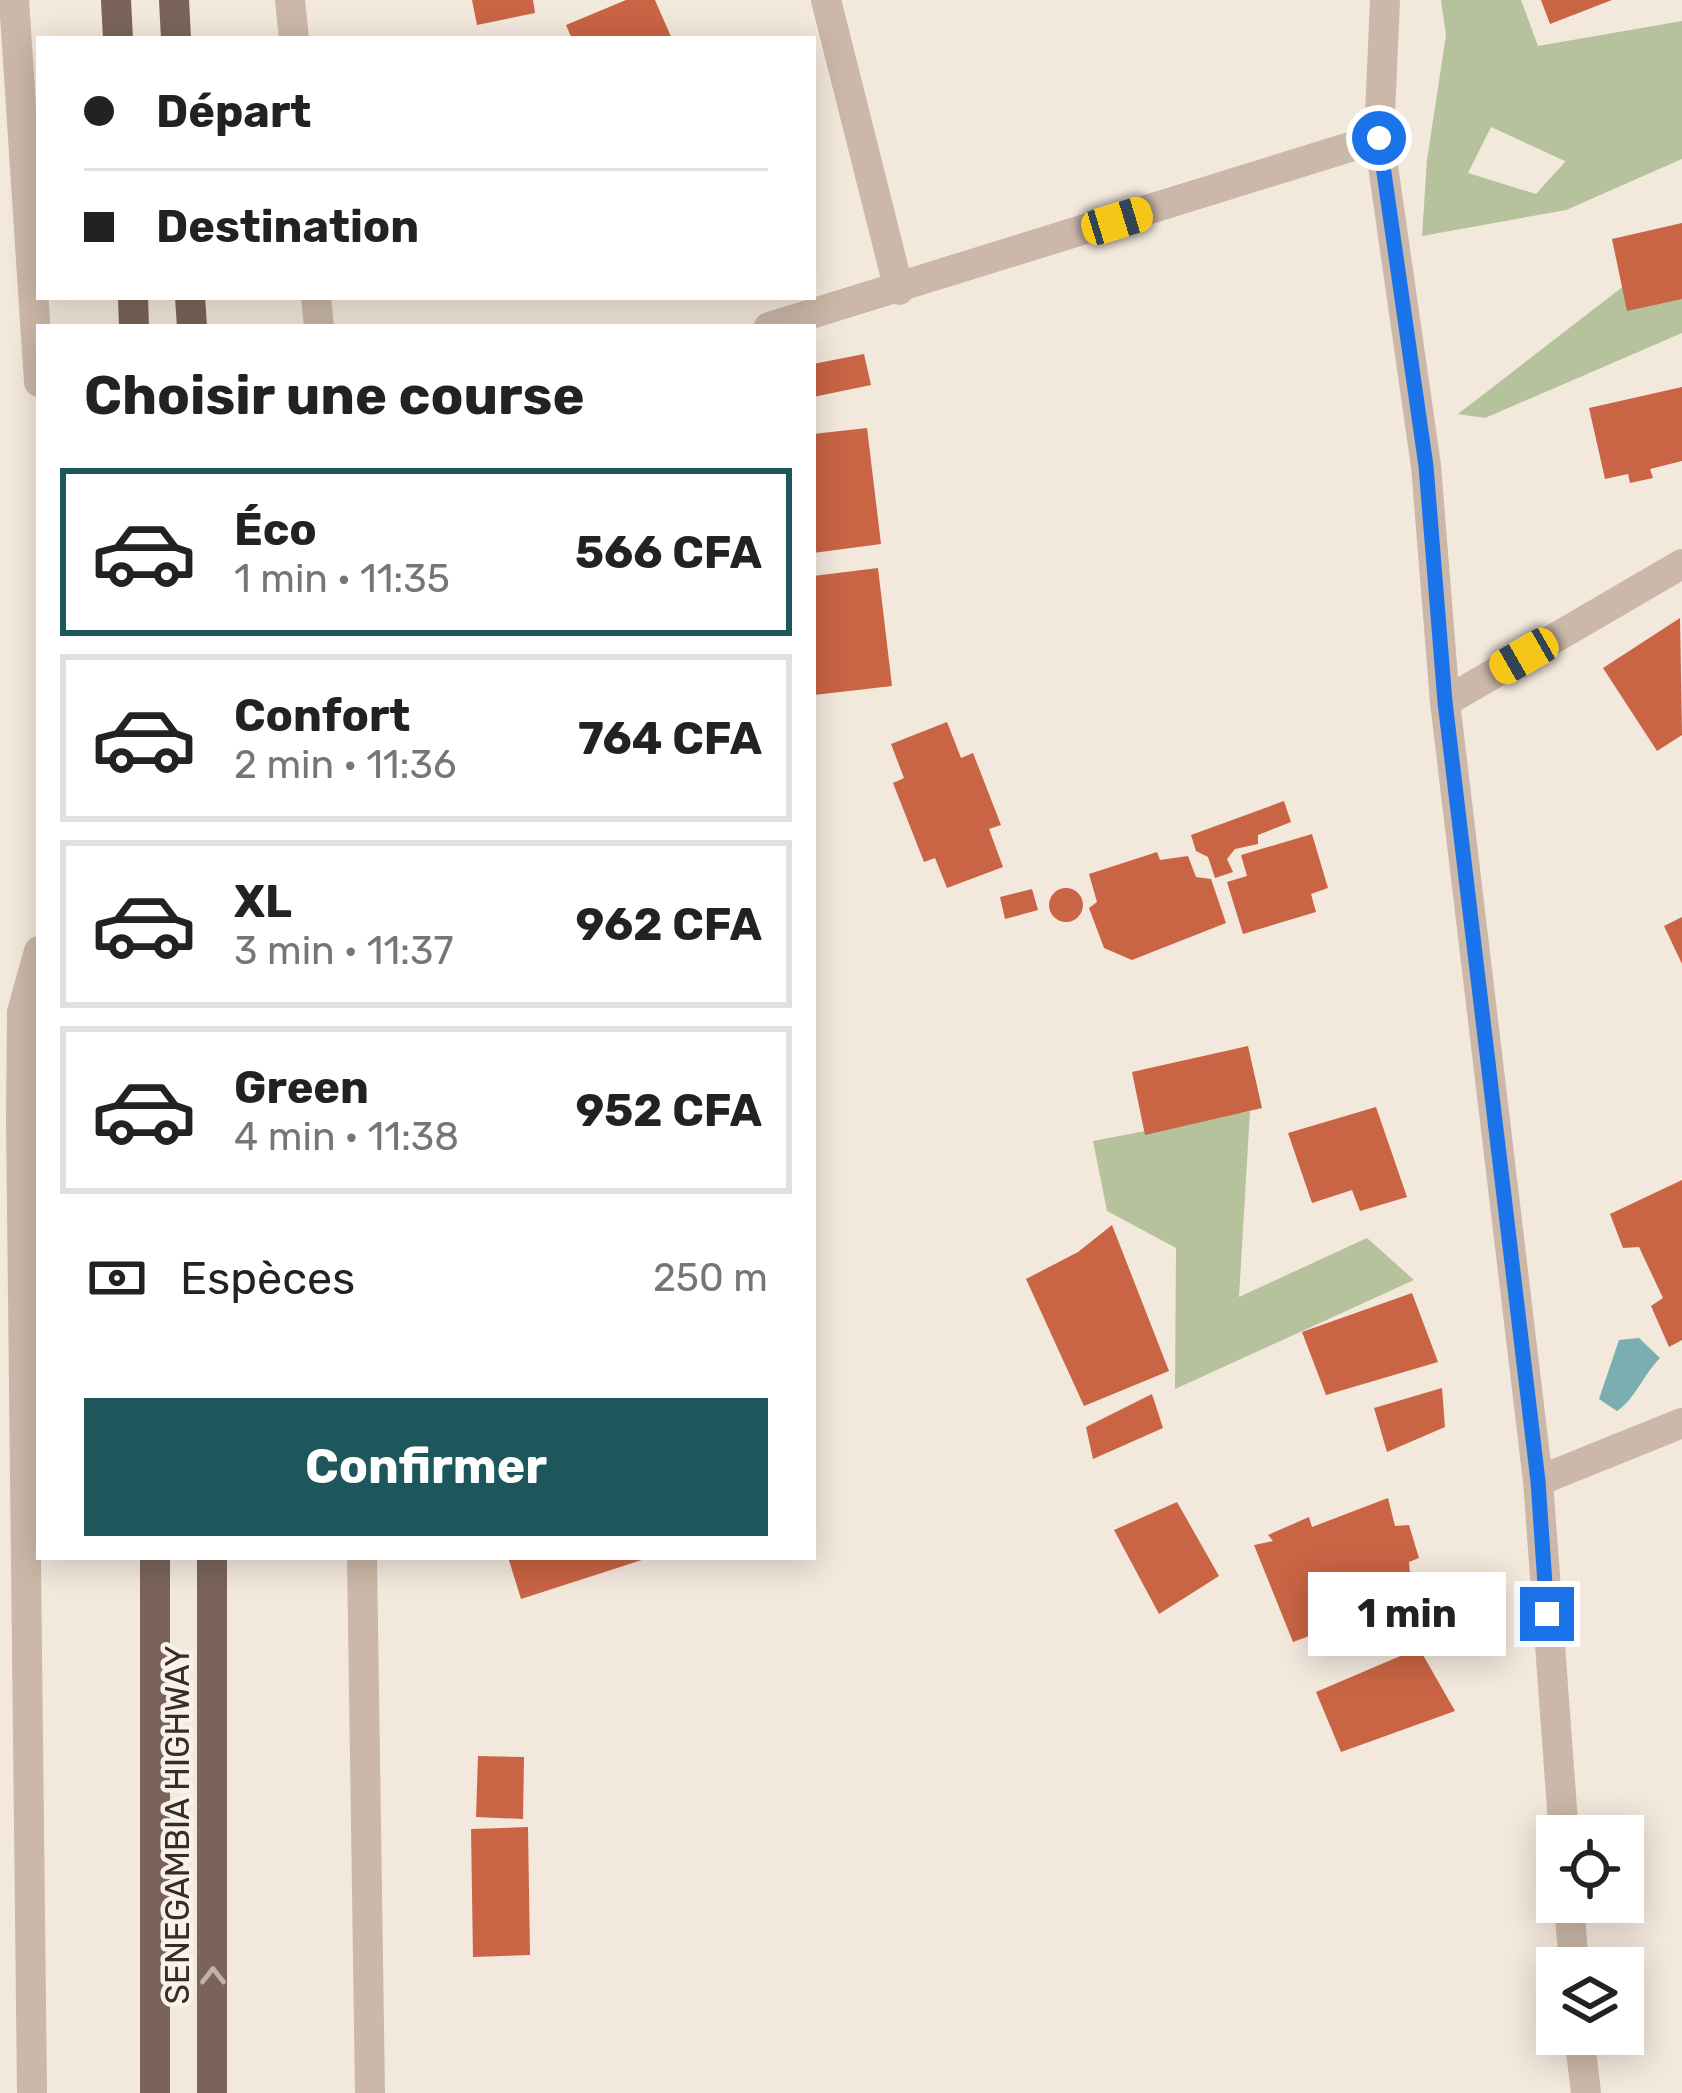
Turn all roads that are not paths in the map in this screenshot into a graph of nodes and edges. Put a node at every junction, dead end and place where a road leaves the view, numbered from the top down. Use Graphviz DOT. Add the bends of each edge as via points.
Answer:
graph roads {
  1 [pos="14,0"];
  2 [pos="116,0"];
  3 [pos="173,0"];
  4 [pos="290,0"];
  5 [pos="826,0"];
  6 [pos="1385,0"];
  7 [pos="118,36"];
  8 [pos="176,36"];
  9 [pos="294,36"];
  10 [pos="1379,138"];
  11 [pos="899,290"];
  12 [pos="780,324"];
  13 [pos="36,336"];
  14 [pos="1682,564"];
  15 [pos="1445,702"];
  16 [pos="36,962"];
  17 [pos="1682,1423"];
  18 [pos="1538,1481"];
  19 [pos="155,1560"];
  20 [pos="212,1560"];
  21 [pos="362,1560"];
  22 [pos="1562,1815"];
  23 [pos="1581,2055"];
  24 [pos="32,2093"];
  25 [pos="155,2093"];
  26 [pos="212,2093"];
  27 [pos="370,2093"];
  28 [pos="1586,2093"];
  1 -- 13 [label="street"];
  2 -- 7 [label="main road"];
  3 -- 8 [label="main road"];
  4 -- 9 [label="street"];
  5 -- 11 [label="street"];
  6 -- 10 [label="street"];
  10 -- 11 [label="street"];
  10 -- 15 [label="street" via="1426,466"];
  11 -- 12 [label="street"];
  14 -- 15 [label="street"];
  15 -- 18 [label="street"];
  16 -- 24 [label="street" via="22,1012 21,1120"];
  17 -- 18 [label="street"];
  18 -- 22 [label="street"];
  19 -- 25 [label="main road, SENEGAMBIA HIGHWAY"];
  26 -- 20 [label="main road, SENEGAMBIA HIGHWAY, one-way"];
  21 -- 27 [label="street"];
  23 -- 28 [label="street"];
}
